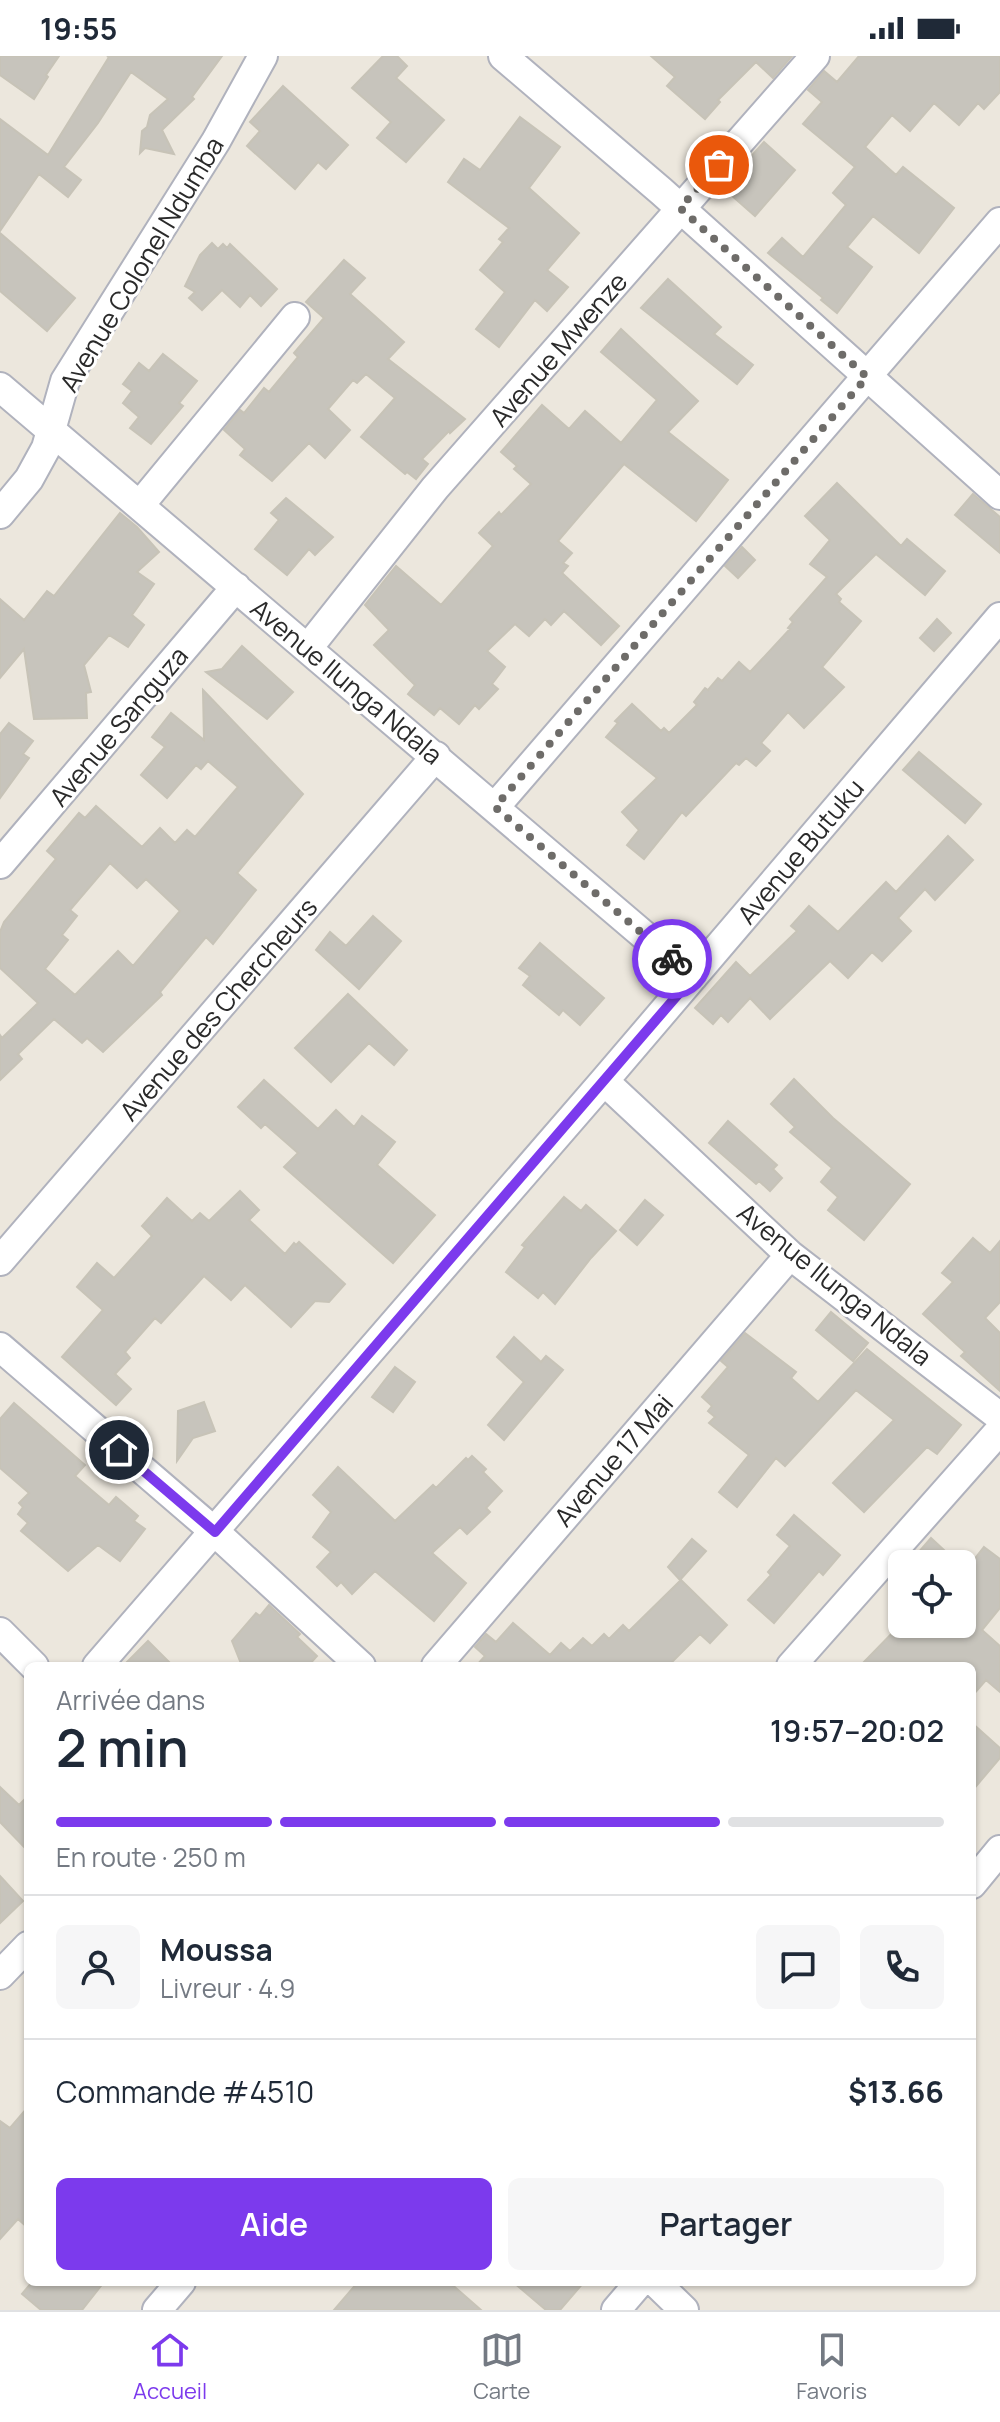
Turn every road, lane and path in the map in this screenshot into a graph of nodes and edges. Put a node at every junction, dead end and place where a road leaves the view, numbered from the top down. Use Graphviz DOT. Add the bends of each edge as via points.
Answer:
graph roads {
  1 [pos="263,56"];
  2 [pos="815,56"];
  3 [pos="521,62"];
  4 [pos="680,208"];
  5 [pos="1000,222"];
  6 [pos="295,317"];
  7 [pos="867,377"];
  8 [pos="0,387"];
  9 [pos="53,430"];
  10 [pos="1000,495"];
  11 [pos="140,505"];
  12 [pos="0,514"];
  13 [pos="236,587"];
  14 [pos="1000,617"];
  15 [pos="308,648"];
  16 [pos="436,756"];
  17 [pos="495,807"];
  18 [pos="0,864"];
  19 [pos="693,977"];
  20 [pos="604,1081"];
  21 [pos="790,1255"];
  22 [pos="0,1261"];
  23 [pos="0,1347"];
  24 [pos="1000,1417"];
  25 [pos="1000,1430"];
  26 [pos="215,1532"];
  27 [pos="0,1632"];
  28 [pos="30,1662"];
  29 [pos="101,1662"];
  30 [pos="357,1662"];
  31 [pos="439,1662"];
  32 [pos="795,1662"];
  33 [pos="1000,1850"];
  34 [pos="976,1879"];
  35 [pos="24,1950"];
  36 [pos="0,1975"];
  37 [pos="178,2286"];
  38 [pos="637,2286"];
  39 [pos="659,2286"];
  40 [pos="157,2310"];
  41 [pos="616,2310"];
  42 [pos="684,2310"];
  1 -- 9 [label="street, Avenue Colonel Ndumba" via="216,141 65,381"];
  2 -- 4 [label="street, Avenue Mwenze"];
  3 -- 4 [label="street"];
  4 -- 7 [label="street"];
  4 -- 15 [label="street, Avenue Mwenze" via="435,488"];
  5 -- 7 [label="street"];
  6 -- 11 [label="street"];
  7 -- 10 [label="street"];
  7 -- 17 [label="street"];
  8 -- 9 [label="street, Avenue Ilunga Ndala"];
  9 -- 11 [label="street, Avenue Ilunga Ndala"];
  9 -- 12 [label="street, Avenue Colonel Ndumba" via="29,479"];
  11 -- 13 [label="street, Avenue Ilunga Ndala"];
  13 -- 15 [label="street, Avenue Ilunga Ndala"];
  13 -- 18 [label="street, Avenue Sanguza"];
  14 -- 19 [label="street, Avenue Butuku"];
  15 -- 16 [label="street, Avenue Ilunga Ndala"];
  16 -- 17 [label="street, Avenue Ilunga Ndala"];
  16 -- 22 [label="street, Avenue des Chercheurs"];
  17 -- 19 [label="street, Avenue Ilunga Ndala"];
  19 -- 20 [label="street, Avenue Butuku"];
  20 -- 21 [label="street, Avenue Ilunga Ndala"];
  20 -- 26 [label="street, Avenue Butuku"];
  21 -- 24 [label="street, Avenue Ilunga Ndala"];
  21 -- 31 [label="street, Avenue 17 Mai"];
  23 -- 26 [label="street"];
  25 -- 32 [label="street"];
  26 -- 29 [label="street, Avenue Butuku"];
  26 -- 30 [label="street"];
  27 -- 28 [label="street"];
  33 -- 34 [label="street"];
  35 -- 36 [label="street"];
  37 -- 40 [label="street"];
  38 -- 41 [label="street"];
  39 -- 42 [label="street"];
}
